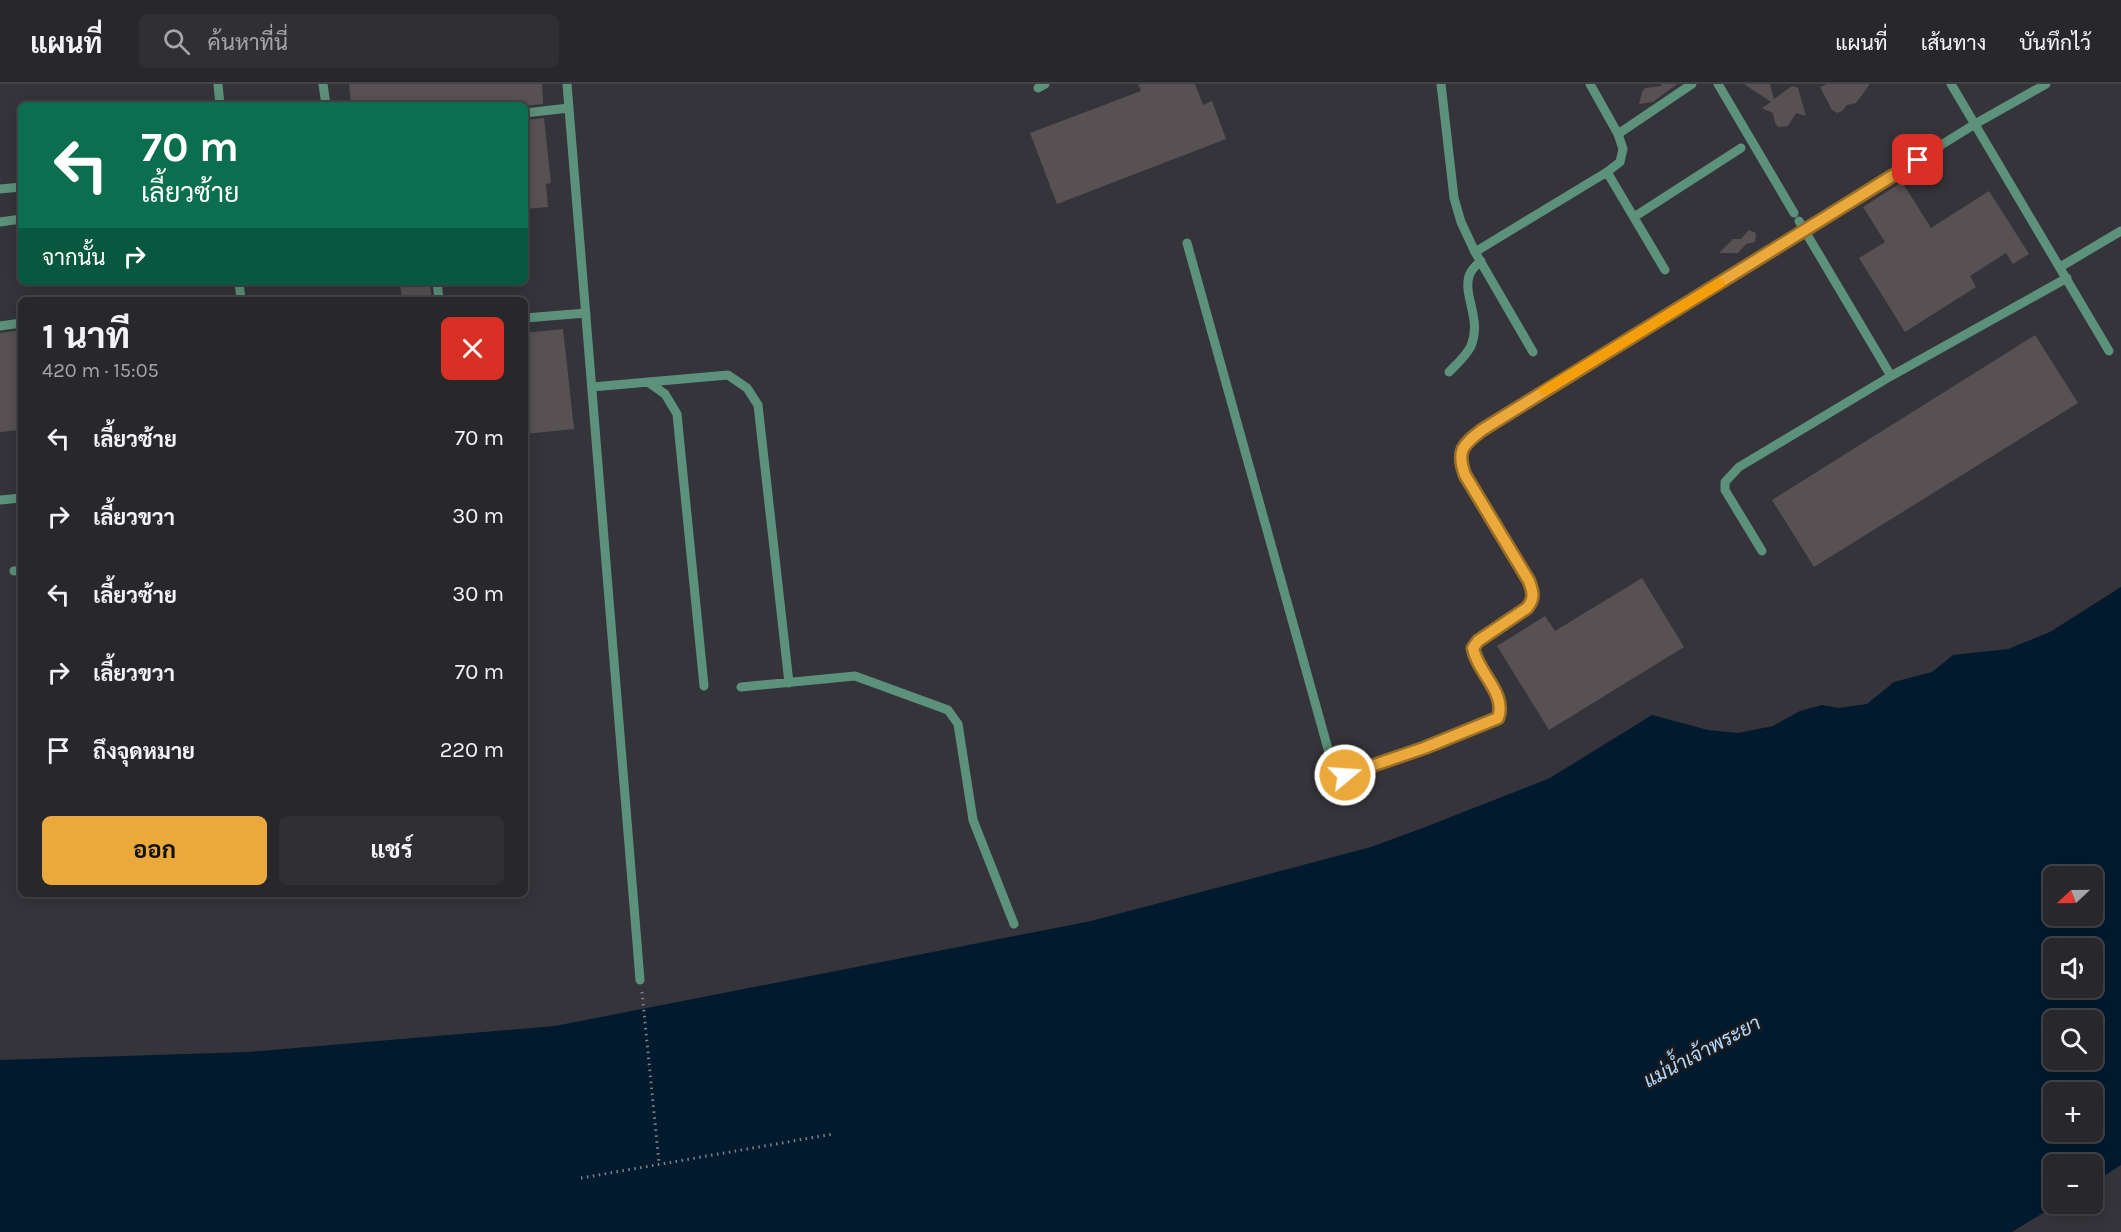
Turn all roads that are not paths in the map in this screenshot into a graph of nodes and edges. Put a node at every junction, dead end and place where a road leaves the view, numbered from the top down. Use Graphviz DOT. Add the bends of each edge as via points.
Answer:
graph roads {
  1 [pos="218,84"];
  2 [pos="323,84"];
  3 [pos="567,84"];
  4 [pos="1441,84"];
  5 [pos="1590,84"];
  6 [pos="1692,84"];
  7 [pos="1718,84"];
  8 [pos="1951,84"];
  9 [pos="2046,84"];
  10 [pos="220,102"];
  11 [pos="326,102"];
  12 [pos="569,108"];
  13 [pos="528,112"];
  14 [pos="1975,124"];
  15 [pos="1618,134"];
  16 [pos="1741,148"];
  17 [pos="1607,172"];
  18 [pos="18,187"];
  19 [pos="0,189"];
  20 [pos="1634,217"];
  21 [pos="18,219"];
  22 [pos="0,222"];
  23 [pos="1805,230"];
  24 [pos="2121,231"];
  25 [pos="1186,243"];
  26 [pos="1476,252"];
  27 [pos="1481,261"];
  28 [pos="2060,267"];
  29 [pos="1665,270"];
  30 [pos="2067,278"];
  31 [pos="586,313"];
  32 [pos="528,318"];
  33 [pos="18,323"];
  34 [pos="0,326"];
  35 [pos="2109,351"];
  36 [pos="1533,352"];
  37 [pos="1449,372"];
  38 [pos="1891,376"];
  39 [pos="648,382"];
  40 [pos="592,387"];
  41 [pos="18,498"];
  42 [pos="1,500"];
  43 [pos="1762,551"];
  44 [pos="789,683"];
  45 [pos="704,686"];
  46 [pos="741,687"];
  47 [pos="1014,924"];
  48 [pos="640,980"];
  1 -- 10 [label="lane"];
  2 -- 11 [label="lane"];
  3 -- 12 [label="lane"];
  4 -- 26 [label="lane" via="1454,198"];
  5 -- 15 [label="lane"];
  6 -- 15 [label="lane"];
  7 -- 23 [label="lane"];
  8 -- 14 [label="lane"];
  9 -- 14 [label="lane"];
  12 -- 13 [label="lane"];
  12 -- 31 [label="lane"];
  14 -- 23 [label="lane"];
  14 -- 28 [label="lane"];
  15 -- 17 [label="lane" via="1623,149 1620,162"];
  16 -- 20 [label="lane"];
  17 -- 20 [label="lane"];
  17 -- 26 [label="lane"];
  18 -- 19 [label="lane"];
  20 -- 29 [label="lane"];
  21 -- 22 [label="lane"];
  23 -- 25 [label="lane" via="1465,444 1461,462 1465,475 1533,592 1527,608 1473,648 1499,699 1501,711 1498,718 1345,775 1333,767"];
  23 -- 38 [label="lane"];
  24 -- 28 [label="lane"];
  26 -- 27 [label="lane"];
  27 -- 36 [label="lane"];
  27 -- 37 [label="lane" via="1469,277 1475,323 1470,349"];
  28 -- 30 [label="lane"];
  30 -- 35 [label="lane"];
  30 -- 38 [label="lane"];
  31 -- 32 [label="lane"];
  31 -- 40 [label="lane"];
  33 -- 34 [label="lane"];
  38 -- 43 [label="lane" via="1729,476 1725,490"];
  39 -- 40 [label="lane"];
  39 -- 44 [label="lane" via="728,375 747,388 758,405"];
  39 -- 45 [label="lane" via="665,394 676,414"];
  40 -- 48 [label="lane"];
  41 -- 42 [label="lane"];
  44 -- 46 [label="lane"];
  44 -- 47 [label="lane" via="855,676 948,710 958,724 974,820"];
}
